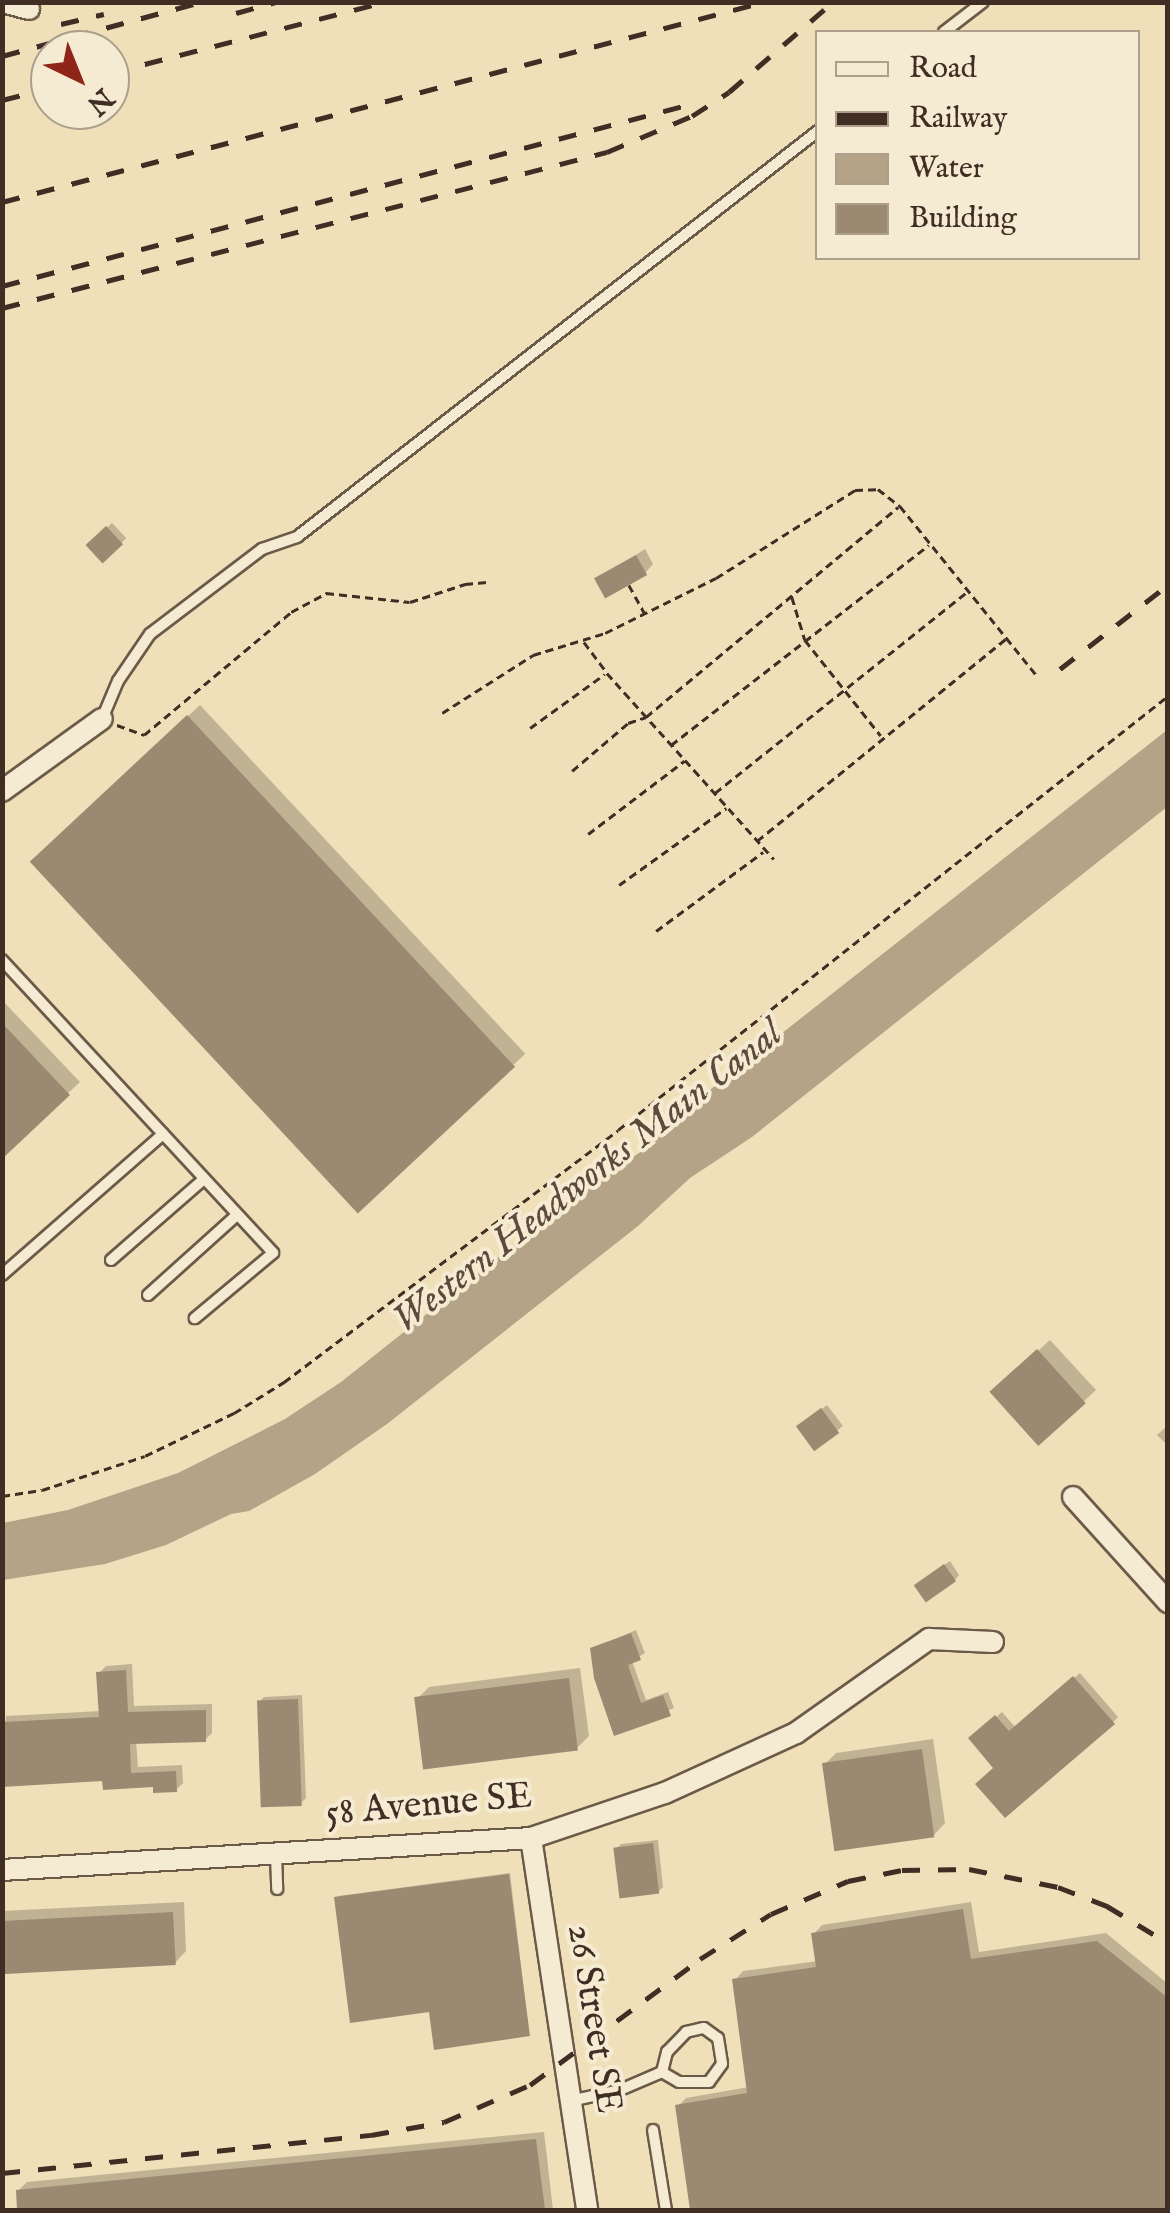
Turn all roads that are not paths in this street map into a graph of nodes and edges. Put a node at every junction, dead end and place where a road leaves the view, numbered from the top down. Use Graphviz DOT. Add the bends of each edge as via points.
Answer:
graph roads {
  1 [pos="3,2"];
  2 [pos="982,2"];
  3 [pos="29,9"];
  4 [pos="947,30"];
  5 [pos="815,134"];
  6 [pos="102,720"];
  7 [pos="2,791"];
  8 [pos="2,960"];
  9 [pos="163,1134"];
  10 [pos="204,1178"];
  11 [pos="238,1215"];
  12 [pos="111,1260"];
  13 [pos="2,1275"];
  14 [pos="148,1295"];
  15 [pos="195,1318"];
  16 [pos="1073,1497"];
  17 [pos="1168,1602"];
  18 [pos="994,1642"];
  19 [pos="531,1838"];
  20 [pos="276,1854"];
  21 [pos="2,1870"];
  22 [pos="277,1888"];
  23 [pos="662,2072"];
  24 [pos="568,2101"];
  25 [pos="653,2130"];
  26 [pos="587,2210"];
  27 [pos="666,2210"];
  1 -- 3 [label="street"];
  2 -- 4 [label="lane"];
  5 -- 6 [label="lane" via="297,538 262,549 150,634"];
  6 -- 7 [label="street"];
  8 -- 9 [label="lane"];
  9 -- 10 [label="lane"];
  9 -- 13 [label="lane"];
  10 -- 11 [label="lane"];
  10 -- 12 [label="lane"];
  11 -- 14 [label="lane"];
  11 -- 15 [label="lane" via="272,1253"];
  16 -- 17 [label="street"];
  18 -- 19 [label="street, 58 Avenue SE" via="930,1638 796,1733 665,1793"];
  19 -- 20 [label="street, 58 Avenue SE"];
  19 -- 24 [label="street, 26 Street SE"];
  20 -- 21 [label="street, 58 Avenue SE"];
  20 -- 22 [label="lane"];
  23 -- 23 [label="lane" via="666,2052 686,2032 704,2028 718,2038 722,2064 708,2082 679,2082"];
  23 -- 24 [label="lane"];
  24 -- 26 [label="street, 26 Street SE"];
  25 -- 27 [label="lane"];
}
